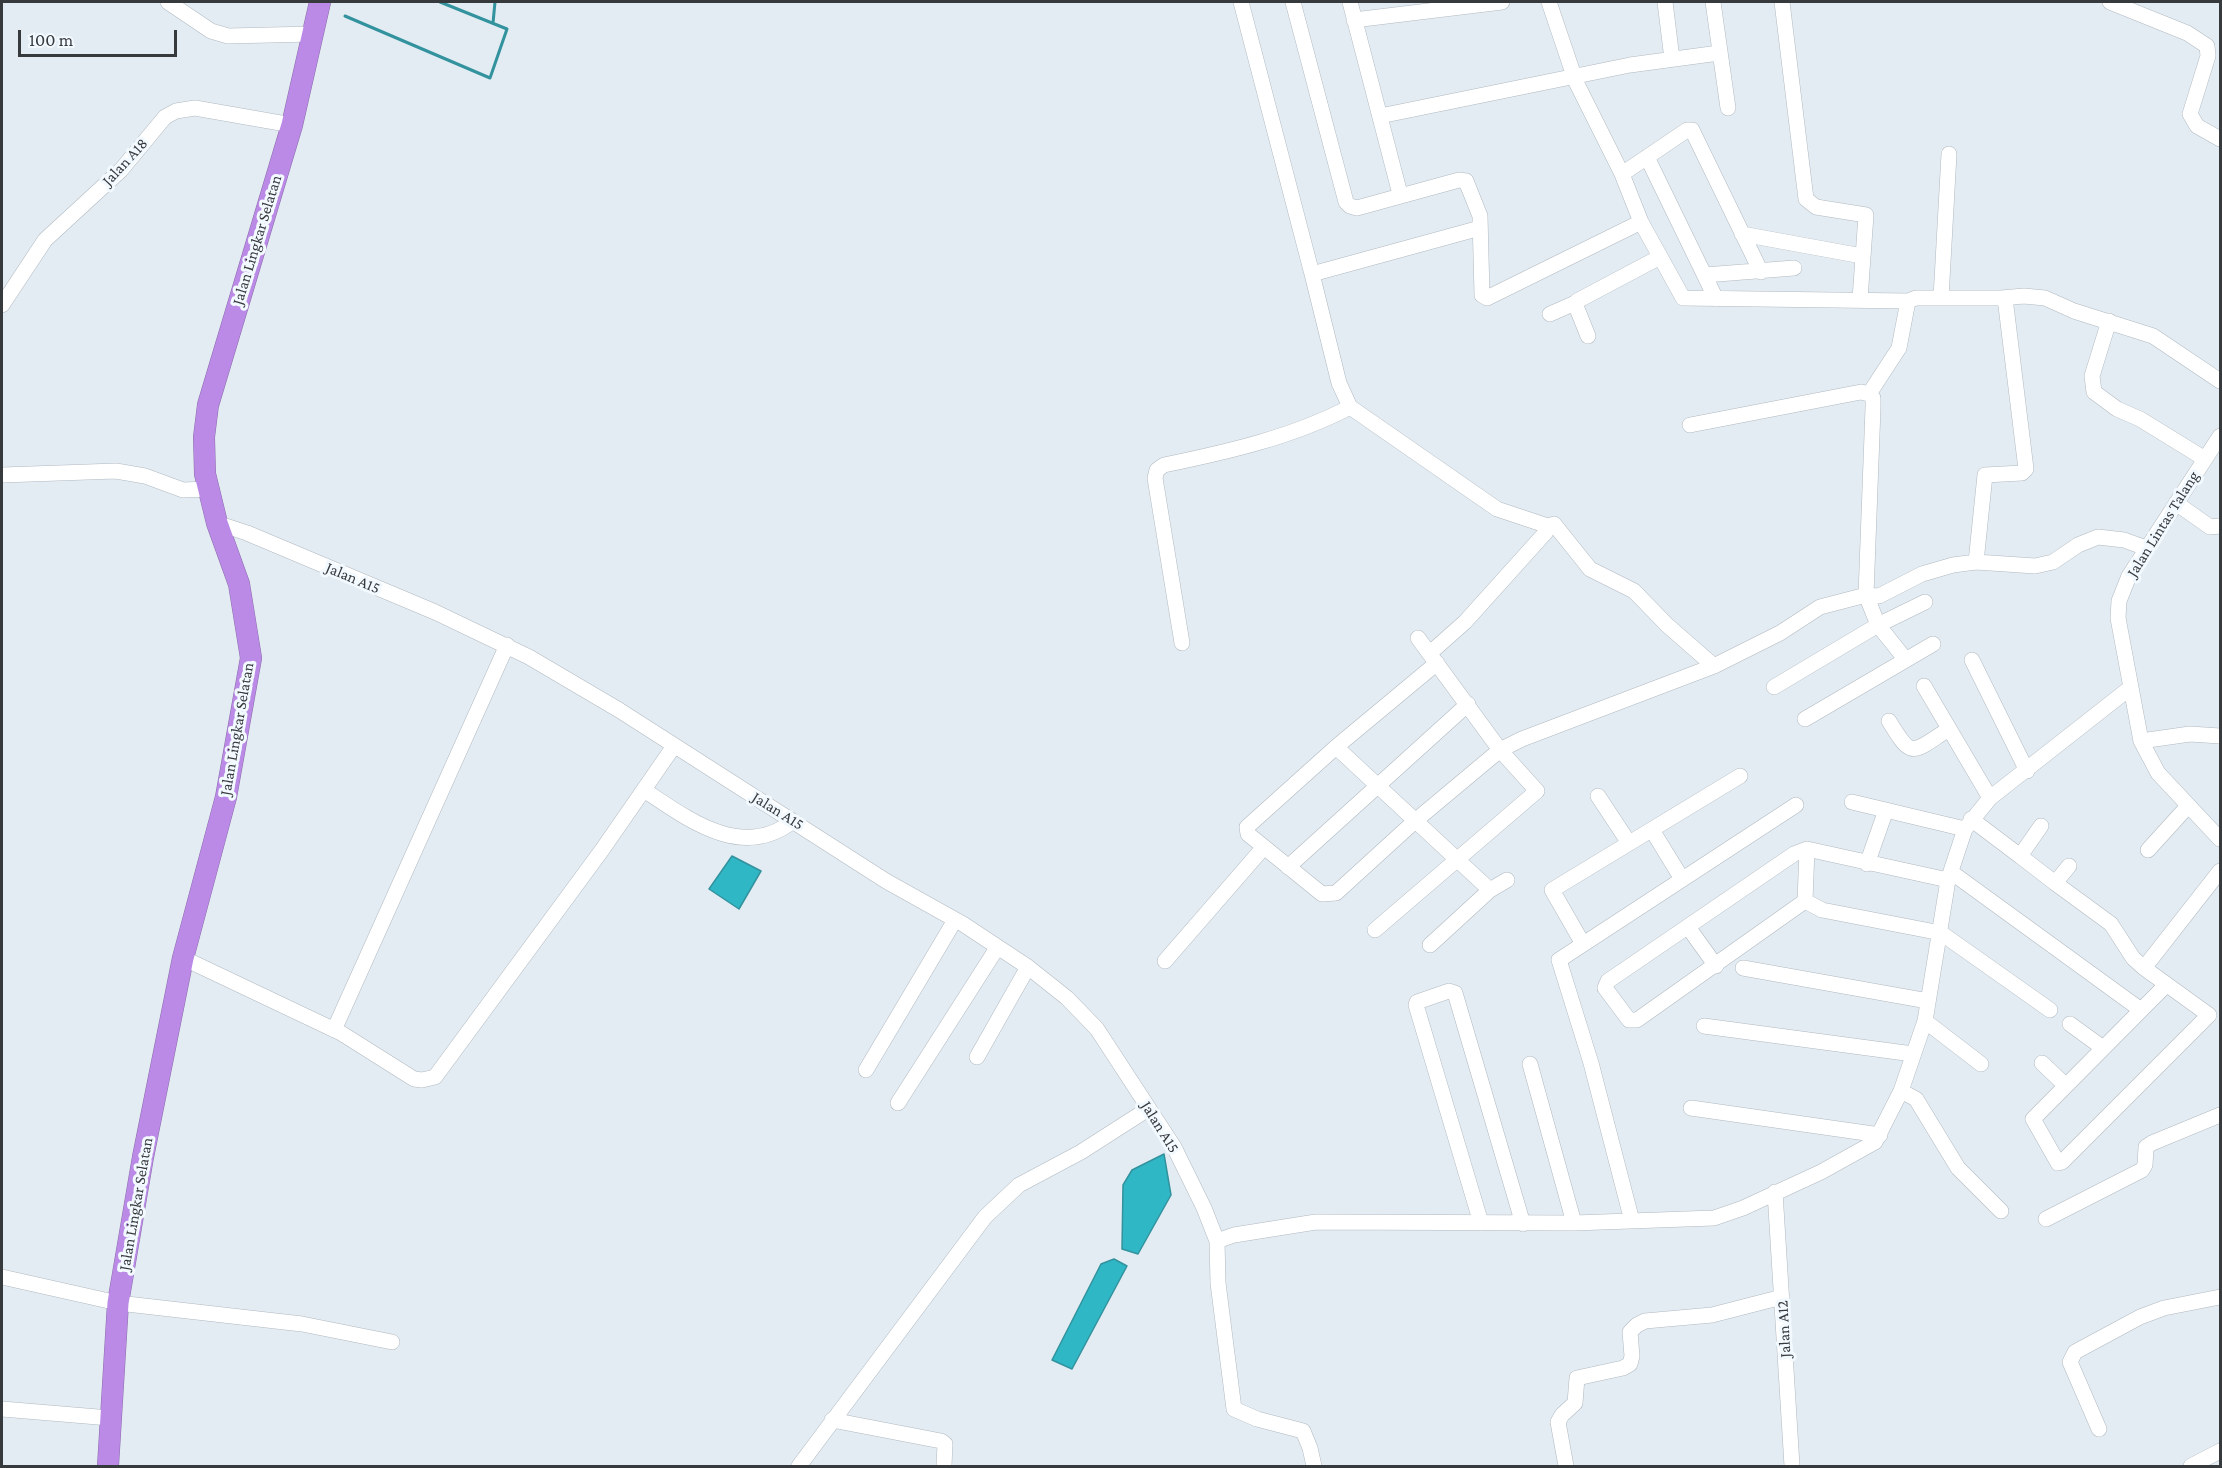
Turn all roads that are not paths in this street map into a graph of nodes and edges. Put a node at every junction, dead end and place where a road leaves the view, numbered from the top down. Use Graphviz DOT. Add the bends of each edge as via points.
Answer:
graph roads {
  1 [pos="168,2"];
  2 [pos="320,2"];
  3 [pos="1241,2"];
  4 [pos="1293,2"];
  5 [pos="1350,2"];
  6 [pos="1502,2"];
  7 [pos="1549,2"];
  8 [pos="1665,2"];
  9 [pos="1713,2"];
  10 [pos="1782,2"];
  11 [pos="2110,2"];
  12 [pos="1354,20"];
  13 [pos="312,34"];
  14 [pos="1719,53"];
  15 [pos="1672,59"];
  16 [pos="1574,76"];
  17 [pos="1728,108"];
  18 [pos="1380,116"];
  19 [pos="292,125"];
  20 [pos="2220,139"];
  21 [pos="1949,154"];
  22 [pos="1647,157"];
  23 [pos="1622,174"];
  24 [pos="1400,194"];
  25 [pos="1641,222"];
  26 [pos="1480,228"];
  27 [pos="1742,234"];
  28 [pos="1862,256"];
  29 [pos="1660,257"];
  30 [pos="1794,268"];
  31 [pos="1761,272"];
  32 [pos="1312,274"];
  33 [pos="1704,274"];
  34 [pos="1941,298"];
  35 [pos="2005,298"];
  36 [pos="1716,299"];
  37 [pos="1860,299"];
  38 [pos="1908,301"];
  39 [pos="1575,303"];
  40 [pos="2,305"];
  41 [pos="1550,314"];
  42 [pos="2109,321"];
  43 [pos="1588,336"];
  44 [pos="2220,381"];
  45 [pos="1869,393"];
  46 [pos="1350,407"];
  47 [pos="1690,425"];
  48 [pos="2220,436"];
  49 [pos="2205,459"];
  50 [pos="2,475"];
  51 [pos="208,489"];
  52 [pos="2176,503"];
  53 [pos="217,523"];
  54 [pos="1548,526"];
  55 [pos="2220,526"];
  56 [pos="2146,548"];
  57 [pos="1976,562"];
  58 [pos="1866,595"];
  59 [pos="1925,602"];
  60 [pos="1878,625"];
  61 [pos="1418,638"];
  62 [pos="1182,643"];
  63 [pos="1933,644"];
  64 [pos="507,645"];
  65 [pos="1433,658"];
  66 [pos="1906,660"];
  67 [pos="1972,660"];
  68 [pos="1714,666"];
  69 [pos="1924,686"];
  70 [pos="1774,687"];
  71 [pos="2130,688"];
  72 [pos="1468,704"];
  73 [pos="1805,719"];
  74 [pos="1889,721"];
  75 [pos="1948,729"];
  76 [pos="2220,736"];
  77 [pos="2141,741"];
  78 [pos="674,746"];
  79 [pos="1336,747"];
  80 [pos="1500,750"];
  81 [pos="2027,771"];
  82 [pos="1740,776"];
  83 [pos="1377,785"];
  84 [pos="644,790"];
  85 [pos="1598,796"];
  86 [pos="1990,798"];
  87 [pos="1852,802"];
  88 [pos="1796,805"];
  89 [pos="2188,806"];
  90 [pos="1886,810"];
  91 [pos="793,821"];
  92 [pos="1415,821"];
  93 [pos="1968,824"];
  94 [pos="2041,826"];
  95 [pos="1652,830"];
  96 [pos="2220,839"];
  97 [pos="1629,843"];
  98 [pos="1264,847"];
  99 [pos="1807,849"];
  100 [pos="2148,850"];
  101 [pos="2020,856"];
  102 [pos="1456,858"];
  103 [pos="1867,864"];
  104 [pos="2069,866"];
  105 [pos="1288,867"];
  106 [pos="2220,871"];
  107 [pos="1949,876"];
  108 [pos="1682,879"];
  109 [pos="1508,880"];
  110 [pos="2055,884"];
  111 [pos="1490,890"];
  112 [pos="1805,901"];
  113 [pos="955,920"];
  114 [pos="1688,927"];
  115 [pos="1375,930"];
  116 [pos="1941,933"];
  117 [pos="1583,944"];
  118 [pos="1430,945"];
  119 [pos="997,948"];
  120 [pos="183,958"];
  121 [pos="1165,961"];
  122 [pos="1716,966"];
  123 [pos="1028,967"];
  124 [pos="1743,968"];
  125 [pos="2144,968"];
  126 [pos="2166,985"];
  127 [pos="1928,1001"];
  128 [pos="2050,1010"];
  129 [pos="2141,1010"];
  130 [pos="1924,1021"];
  131 [pos="2070,1024"];
  132 [pos="1704,1026"];
  133 [pos="334,1030"];
  134 [pos="2103,1048"];
  135 [pos="1913,1054"];
  136 [pos="977,1057"];
  137 [pos="2042,1063"];
  138 [pos="1530,1064"];
  139 [pos="1981,1064"];
  140 [pos="866,1070"];
  141 [pos="2065,1085"];
  142 [pos="1901,1091"];
  143 [pos="898,1103"];
  144 [pos="1148,1108"];
  145 [pos="1691,1108"];
  146 [pos="2220,1115"];
  147 [pos="1880,1135"];
  148 [pos="1775,1192"];
  149 [pos="2001,1211"];
  150 [pos="2046,1219"];
  151 [pos="1632,1221"];
  152 [pos="1481,1223"];
  153 [pos="1574,1223"];
  154 [pos="1523,1224"];
  155 [pos="1217,1241"];
  156 [pos="2,1277"];
  157 [pos="1782,1297"];
  158 [pos="2220,1297"];
  159 [pos="118,1303"];
  160 [pos="392,1342"];
  161 [pos="2,1409"];
  162 [pos="110,1418"];
  163 [pos="832,1420"];
  164 [pos="2099,1429"];
  165 [pos="2220,1452"];
  166 [pos="108,1467"];
  167 [pos="799,1467"];
  168 [pos="944,1467"];
  169 [pos="1314,1467"];
  170 [pos="1566,1467"];
  171 [pos="1792,1467"];
  172 [pos="2192,1467"];
  1 -- 13 [label="street" via="211,31 228,36"];
  2 -- 13 [label="highway, Jalan Lingkar Selatan"];
  3 -- 32 [label="street"];
  4 -- 24 [label="street" via="1346,201 1357,208"];
  5 -- 12 [label="street"];
  6 -- 12 [label="street"];
  7 -- 16 [label="street"];
  8 -- 15 [label="street"];
  9 -- 14 [label="street"];
  10 -- 28 [label="street" via="1806,200 1816,207 1866,215"];
  11 -- 20 [label="street" via="2187,33 2207,46 2208,56 2190,114 2197,126"];
  12 -- 18 [label="street"];
  13 -- 19 [label="highway, Jalan Lingkar Selatan"];
  14 -- 15 [label="street"];
  14 -- 17 [label="street"];
  15 -- 16 [label="street"];
  16 -- 18 [label="street"];
  16 -- 23 [label="street"];
  18 -- 24 [label="street"];
  19 -- 40 [label="street, Jalan A18" via="195,108 165,117 121,170 45,240"];
  19 -- 51 [label="highway, Jalan Lingkar Selatan" via="208,405 204,462"];
  21 -- 34 [label="street"];
  22 -- 23 [label="street"];
  22 -- 27 [label="street" via="1692,130"];
  22 -- 33 [label="street"];
  23 -- 25 [label="street"];
  24 -- 26 [label="street" via="1463,180 1480,216"];
  25 -- 26 [label="street" via="1487,298 1482,295"];
  25 -- 29 [label="street"];
  26 -- 32 [label="street"];
  27 -- 28 [label="street"];
  27 -- 31 [label="street"];
  28 -- 37 [label="street"];
  29 -- 36 [label="street" via="1683,298"];
  29 -- 39 [label="street"];
  30 -- 31 [label="street"];
  31 -- 33 [label="street"];
  32 -- 46 [label="street" via="1339,383"];
  33 -- 36 [label="street"];
  34 -- 35 [label="street"];
  34 -- 38 [label="street"];
  35 -- 42 [label="street" via="2045,298"];
  35 -- 57 [label="street" via="2026,469 2022,473 1988,474 1983,478"];
  36 -- 37 [label="street"];
  37 -- 38 [label="street"];
  38 -- 45 [label="street" via="1899,348"];
  39 -- 41 [label="street"];
  39 -- 43 [label="street"];
  42 -- 44 [label="street" via="2168,344"];
  42 -- 49 [label="street" via="2092,375 2094,392 2116,409 2140,419"];
  45 -- 47 [label="street"];
  45 -- 58 [label="street" via="1873,408"];
  46 -- 54 [label="street" via="1497,509"];
  46 -- 62 [label="street" via="1298,430 1157,470 1155,478"];
  48 -- 49 [label="street, Jalan Lintas Talang"];
  49 -- 52 [label="street, Jalan Lintas Talang"];
  50 -- 51 [label="street" via="116,471 145,476 183,490"];
  51 -- 53 [label="highway, Jalan Lingkar Selatan"];
  52 -- 55 [label="street" via="2210,526"];
  52 -- 56 [label="street, Jalan Lintas Talang"];
  53 -- 64 [label="street, Jalan A15"];
  53 -- 120 [label="highway, Jalan Lingkar Selatan" via="239,584 251,658 225,797"];
  54 -- 65 [label="street"];
  54 -- 68 [label="street" via="1556,524 1590,569 1634,591"];
  56 -- 57 [label="street" via="2098,537 2053,562 2035,566"];
  56 -- 71 [label="street, Jalan Lintas Talang" via="2119,601 2120,635"];
  57 -- 58 [label="street" via="1922,574 1879,596"];
  58 -- 60 [label="street"];
  58 -- 68 [label="street" via="1820,607 1780,633"];
  59 -- 60 [label="street"];
  60 -- 66 [label="street"];
  60 -- 70 [label="street"];
  61 -- 65 [label="street"];
  63 -- 66 [label="street"];
  64 -- 78 [label="street, Jalan A15"];
  64 -- 133 [label="street"];
  65 -- 72 [label="street"];
  65 -- 79 [label="street"];
  66 -- 73 [label="street"];
  67 -- 81 [label="street"];
  68 -- 80 [label="street"];
  69 -- 75 [label="street"];
  71 -- 77 [label="street, Jalan Lintas Talang"];
  71 -- 81 [label="street"];
  72 -- 80 [label="street"];
  72 -- 83 [label="street"];
  74 -- 75 [label="street" via="1904,746 1911,749"];
  75 -- 86 [label="street"];
  76 -- 77 [label="street" via="2190,734"];
  77 -- 89 [label="street, Jalan Lintas Talang" via="2158,773"];
  78 -- 84 [label="street"];
  78 -- 91 [label="street, Jalan A15"];
  79 -- 83 [label="street"];
  79 -- 98 [label="street" via="1247,827 1248,834"];
  80 -- 92 [label="street"];
  80 -- 102 [label="street" via="1535,788 1536,794"];
  81 -- 86 [label="street"];
  82 -- 95 [label="street"];
  83 -- 92 [label="street"];
  83 -- 105 [label="street"];
  84 -- 91 [label="street" via="694,823 733,836 765,836"];
  84 -- 133 [label="street" via="435,1077 414,1078"];
  85 -- 97 [label="street"];
  86 -- 93 [label="street"];
  87 -- 90 [label="street"];
  88 -- 108 [label="street"];
  89 -- 96 [label="street, Jalan Lintas Talang"];
  89 -- 100 [label="street"];
  90 -- 93 [label="street"];
  90 -- 103 [label="street"];
  91 -- 113 [label="street, Jalan A15"];
  92 -- 102 [label="street"];
  92 -- 105 [label="street" via="1330,896"];
  93 -- 101 [label="street"];
  93 -- 107 [label="street"];
  94 -- 101 [label="street"];
  95 -- 97 [label="street"];
  95 -- 108 [label="street"];
  97 -- 117 [label="street" via="1552,890"];
  98 -- 105 [label="street"];
  98 -- 121 [label="street"];
  99 -- 103 [label="street"];
  99 -- 112 [label="street"];
  99 -- 114 [label="street"];
  101 -- 110 [label="street"];
  102 -- 111 [label="street"];
  102 -- 115 [label="street"];
  103 -- 107 [label="street"];
  104 -- 110 [label="street"];
  106 -- 125 [label="street"];
  107 -- 116 [label="street"];
  107 -- 129 [label="street"];
  108 -- 117 [label="street"];
  109 -- 111 [label="street"];
  110 -- 125 [label="street" via="2111,924"];
  111 -- 118 [label="street"];
  112 -- 116 [label="street" via="1822,909"];
  112 -- 122 [label="street"];
  113 -- 119 [label="street, Jalan A15"];
  113 -- 140 [label="street"];
  114 -- 122 [label="street"];
  114 -- 122 [label="street" via="1608,981 1605,988 1633,1021"];
  116 -- 127 [label="street"];
  116 -- 128 [label="street"];
  117 -- 151 [label="street" via="1559,960 1591,1063"];
  119 -- 123 [label="street, Jalan A15"];
  119 -- 143 [label="street"];
  120 -- 133 [label="street"];
  120 -- 159 [label="highway, Jalan Lingkar Selatan"];
  123 -- 136 [label="street"];
  123 -- 144 [label="street, Jalan A15" via="1067,998 1097,1029"];
  124 -- 127 [label="street"];
  125 -- 126 [label="street"];
  126 -- 129 [label="street"];
  126 -- 141 [label="street" via="2209,1015 2058,1163 2032,1119"];
  127 -- 130 [label="street"];
  129 -- 134 [label="street"];
  130 -- 135 [label="street"];
  130 -- 139 [label="street"];
  131 -- 134 [label="street"];
  132 -- 135 [label="street"];
  134 -- 141 [label="street"];
  135 -- 142 [label="street"];
  137 -- 141 [label="street"];
  138 -- 153 [label="street"];
  142 -- 147 [label="street"];
  142 -- 149 [label="street" via="1916,1099 1958,1168"];
  144 -- 155 [label="street, Jalan A15" via="1174,1147"];
  144 -- 163 [label="street" via="1081,1152 1019,1185 990,1211"];
  145 -- 147 [label="street"];
  146 -- 150 [label="street" via="2152,1143 2146,1147 2142,1170"];
  147 -- 148 [label="street" via="1875,1142 1821,1172"];
  148 -- 151 [label="street" via="1714,1218"];
  148 -- 157 [label="street, Jalan A12"];
  151 -- 153 [label="street"];
  152 -- 154 [label="street"];
  152 -- 154 [label="street" via="1416,1005 1449,991 1455,993"];
  152 -- 155 [label="street" via="1316,1222"];
  153 -- 154 [label="street"];
  155 -- 169 [label="street" via="1218,1283 1234,1409 1303,1431"];
  156 -- 159 [label="street"];
  157 -- 170 [label="street" via="1712,1315 1637,1325 1630,1332 1630,1364 1577,1378 1575,1403 1558,1422"];
  157 -- 171 [label="street, Jalan A12"];
  158 -- 164 [label="street" via="2140,1317 2075,1352 2070,1362"];
  159 -- 160 [label="street" via="302,1323"];
  159 -- 162 [label="highway, Jalan Lingkar Selatan"];
  161 -- 162 [label="street"];
  162 -- 166 [label="highway, Jalan Lingkar Selatan"];
  163 -- 167 [label="street"];
  163 -- 168 [label="street" via="941,1441 947,1449"];
  165 -- 172 [label="street"];
}
